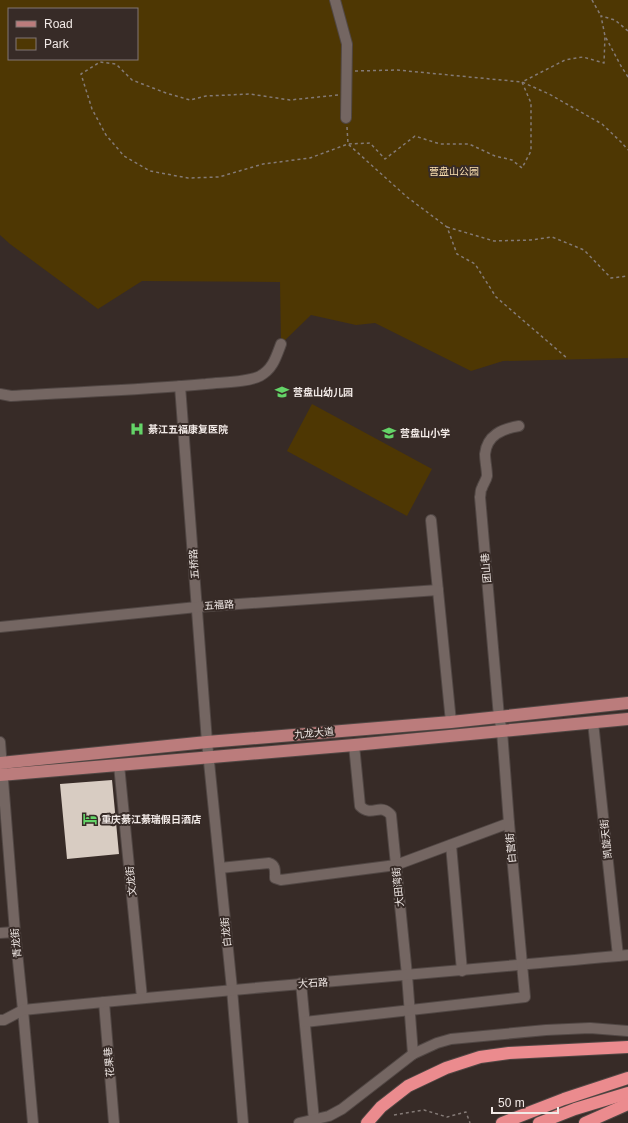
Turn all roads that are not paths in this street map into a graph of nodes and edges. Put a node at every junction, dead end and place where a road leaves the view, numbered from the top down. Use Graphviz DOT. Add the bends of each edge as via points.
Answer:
graph roads {
  1 [pos="335,0"];
  2 [pos="346,118"];
  3 [pos="281,344"];
  4 [pos="180,386"];
  5 [pos="0,394"];
  6 [pos="518,426"];
  7 [pos="431,520"];
  8 [pos="438,590"];
  9 [pos="197,607"];
  10 [pos="0,627"];
  11 [pos="628,703"];
  12 [pos="499,717"];
  13 [pos="628,719"];
  14 [pos="451,722"];
  15 [pos="593,722"];
  16 [pos="502,732"];
  17 [pos="0,742"];
  18 [pos="207,742"];
  19 [pos="354,745"];
  20 [pos="209,757"];
  21 [pos="119,765"];
  22 [pos="1,769"];
  23 [pos="509,823"];
  24 [pos="451,845"];
  25 [pos="396,865"];
  26 [pos="220,868"];
  27 [pos="15,932"];
  28 [pos="0,933"];
  29 [pos="623,955"];
  30 [pos="522,965"];
  31 [pos="462,970"];
  32 [pos="407,975"];
  33 [pos="301,984"];
  34 [pos="232,989"];
  35 [pos="142,998"];
  36 [pos="104,1002"];
  37 [pos="23,1010"];
  38 [pos="410,1010"];
  39 [pos="0,1020"];
  40 [pos="305,1022"];
  41 [pos="628,1031"];
  42 [pos="628,1047"];
  43 [pos="413,1054"];
  44 [pos="628,1078"];
  45 [pos="628,1093"];
  46 [pos="628,1104"];
  47 [pos="314,1120"];
  48 [pos="33,1123"];
  49 [pos="114,1123"];
  50 [pos="243,1123"];
  51 [pos="299,1123"];
  52 [pos="367,1123"];
  53 [pos="502,1123"];
  54 [pos="539,1123"];
  55 [pos="585,1123"];
  1 -- 2 [label="street" via="347,44"];
  3 -- 4 [label="street" via="269,369 258,376 245,380"];
  4 -- 5 [label="street" via="11,396"];
  4 -- 9 [label="street, 五桥路"];
  6 -- 12 [label="street, 团山巷" via="498,432 486,447 487,477 481,488 480,497"];
  7 -- 8 [label="street"];
  8 -- 9 [label="street, 五福路"];
  8 -- 14 [label="street"];
  9 -- 10 [label="street, 五福路"];
  9 -- 18 [label="street, 五桥路"];
  11 -- 12 [label="main road, 九龙大道"];
  12 -- 14 [label="main road, 九龙大道"];
  12 -- 16 [label="street, 团山巷"];
  13 -- 15 [label="main road, 九龙大道"];
  14 -- 18 [label="main road, 九龙大道"];
  15 -- 16 [label="main road, 九龙大道"];
  15 -- 29 [label="street, 凯旋天街"];
  16 -- 19 [label="main road, 九龙大道"];
  16 -- 23 [label="street, 白营街"];
  17 -- 22 [label="street"];
  18 -- 20 [label="street, 白龙街"];
  18 -- 22 [label="main road, 九龙大道"];
  19 -- 20 [label="main road, 九龙大道"];
  19 -- 25 [label="street, 大田湾街" via="360,806 368,811 383,809 391,815"];
  20 -- 21 [label="main road, 九龙大道"];
  20 -- 26 [label="street, 白龙街"];
  21 -- 22 [label="main road, 九龙大道"];
  21 -- 35 [label="street, 文龙街"];
  22 -- 27 [label="street, 青龙街"];
  23 -- 24 [label="street"];
  23 -- 30 [label="street, 白营街"];
  24 -- 25 [label="street"];
  24 -- 31 [label="street"];
  25 -- 26 [label="street" via="281,880 275,878 274,867 269,863"];
  25 -- 32 [label="street, 大田湾街"];
  26 -- 34 [label="street, 白龙街"];
  27 -- 28 [label="street"];
  27 -- 37 [label="street, 青龙街"];
  29 -- 30 [label="street, 大石路"];
  30 -- 31 [label="street, 大石路"];
  30 -- 38 [label="street, 白营街" via="525,997"];
  31 -- 32 [label="street, 大石路"];
  32 -- 33 [label="street, 大石路"];
  32 -- 38 [label="street, 大田湾街"];
  33 -- 34 [label="street, 大石路"];
  33 -- 40 [label="street"];
  34 -- 35 [label="street, 大石路"];
  34 -- 50 [label="street, 白龙街"];
  35 -- 36 [label="street, 大石路"];
  36 -- 37 [label="street, 大石路"];
  36 -- 49 [label="street, 花果巷"];
  37 -- 39 [label="street, 大石路"];
  37 -- 48 [label="street, 青龙街"];
  38 -- 40 [label="street"];
  38 -- 43 [label="street, 大田湾街"];
  40 -- 47 [label="street"];
  41 -- 43 [label="street" via="590,1028 451,1039"];
  42 -- 52 [label="highway" via="509,1053 480,1057 446,1068 408,1086 381,1107"];
  43 -- 47 [label="street" via="342,1109"];
  44 -- 53 [label="highway"];
  45 -- 54 [label="highway"];
  46 -- 55 [label="highway"];
  47 -- 51 [label="street"];
}
